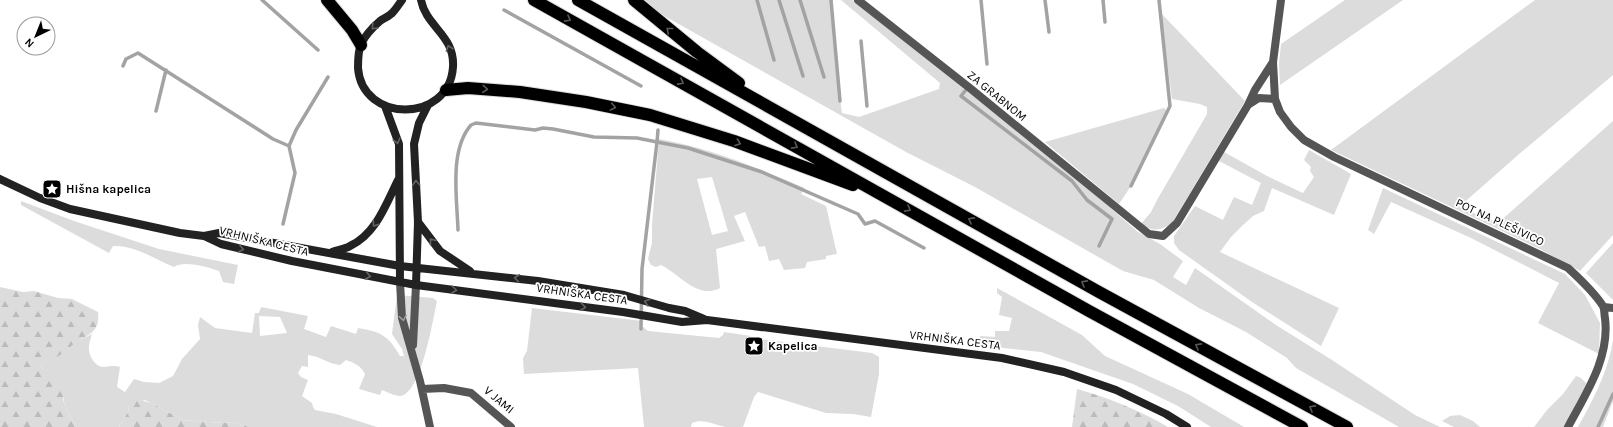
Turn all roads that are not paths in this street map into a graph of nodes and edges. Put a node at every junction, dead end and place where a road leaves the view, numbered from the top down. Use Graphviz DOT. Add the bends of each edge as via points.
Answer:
graph roads {
  1 [pos="327,0"];
  2 [pos="402,0"];
  3 [pos="421,0"];
  4 [pos="534,0"];
  5 [pos="578,0"];
  6 [pos="634,0"];
  7 [pos="858,0"];
  8 [pos="1281,0"];
  9 [pos="361,45"];
  10 [pos="1273,62"];
  11 [pos="446,90"];
  12 [pos="1275,100"];
  13 [pos="1248,104"];
  14 [pos="428,105"];
  15 [pos="385,106"];
  16 [pos="778,112"];
  17 [pos="399,177"];
  18 [pos="0,179"];
  19 [pos="887,197"];
  20 [pos="1121,211"];
  21 [pos="418,222"];
  22 [pos="204,236"];
  23 [pos="330,252"];
  24 [pos="400,266"];
  25 [pos="416,268"];
  26 [pos="472,273"];
  27 [pos="400,282"];
  28 [pos="416,285"];
  29 [pos="1604,308"];
  30 [pos="1613,308"];
  31 [pos="707,320"];
  32 [pos="412,351"];
  33 [pos="422,389"];
  34 [pos="430,427"];
  35 [pos="512,427"];
  36 [pos="1188,427"];
  37 [pos="1302,427"];
  38 [pos="1346,427"];
  39 [pos="1568,427"];
  1 -- 9 [label="highway"];
  2 -- 9 [label="main road, one-way" via="392,14 370,31"];
  11 -- 3 [label="main road, one-way" via="453,67 451,51 445,36 425,13"];
  4 -- 19 [label="highway, one-way"];
  5 -- 16 [label="highway"];
  16 -- 6 [label="highway, one-way" via="697,52"];
  7 -- 20 [label="street, ZA GRABNOM"];
  8 -- 10 [label="street, POT NA PLEŠIVICO"];
  9 -- 15 [label="main road" via="359,73 364,86 373,98"];
  10 -- 12 [label="street, POT NA PLEŠIVICO"];
  10 -- 13 [label="street, POT NA PLEŠIVICO"];
  11 -- 14 [label="main road"];
  11 -- 19 [label="highway, one-way" via="468,88 520,92 650,115 734,141"];
  12 -- 13 [label="street" via="1259,98"];
  12 -- 29 [label="street, POT NA PLEŠIVICO" via="1280,112 1304,140 1334,157 1568,268"];
  13 -- 20 [label="street, POT NA PLEŠIVICO" via="1177,223 1163,236 1149,234"];
  14 -- 15 [label="main road" via="413,110"];
  21 -- 14 [label="main road, one-way" via="414,144 419,122"];
  15 -- 17 [label="main road, one-way" via="399,144"];
  38 -- 16 [label="highway, one-way"];
  17 -- 23 [label="main road, one-way" via="380,217 370,231 350,246"];
  17 -- 24 [label="main road"];
  18 -- 22 [label="main road" via="70,209"];
  19 -- 37 [label="highway, one-way"];
  21 -- 25 [label="main road"];
  26 -- 21 [label="main road, one-way" via="440,251"];
  22 -- 23 [label="main road, VRHNIŠKA CESTA" via="219,232"];
  22 -- 27 [label="main road, VRHNIŠKA CESTA, one-way" via="220,244 285,260"];
  23 -- 24 [label="main road, VRHNIŠKA CESTA"];
  24 -- 25 [label="main road, VRHNIŠKA CESTA"];
  24 -- 27 [label="main road"];
  25 -- 26 [label="main road, VRHNIŠKA CESTA"];
  25 -- 28 [label="main road"];
  31 -- 26 [label="main road, VRHNIŠKA CESTA, one-way" via="684,310 624,295"];
  27 -- 28 [label="main road, VRHNIŠKA CESTA"];
  27 -- 32 [label="street, one-way" via="402,318"];
  28 -- 31 [label="main road, VRHNIŠKA CESTA, one-way" via="682,322"];
  28 -- 32 [label="street"];
  29 -- 30 [label="street"];
  29 -- 39 [label="street" via="1604,352 1591,384"];
  31 -- 36 [label="main road, VRHNIŠKA CESTA" via="1018,361 1064,372 1116,390"];
  32 -- 33 [label="street"];
  33 -- 34 [label="street"];
  33 -- 35 [label="street, V JAMI" via="444,388 471,393"];
}
